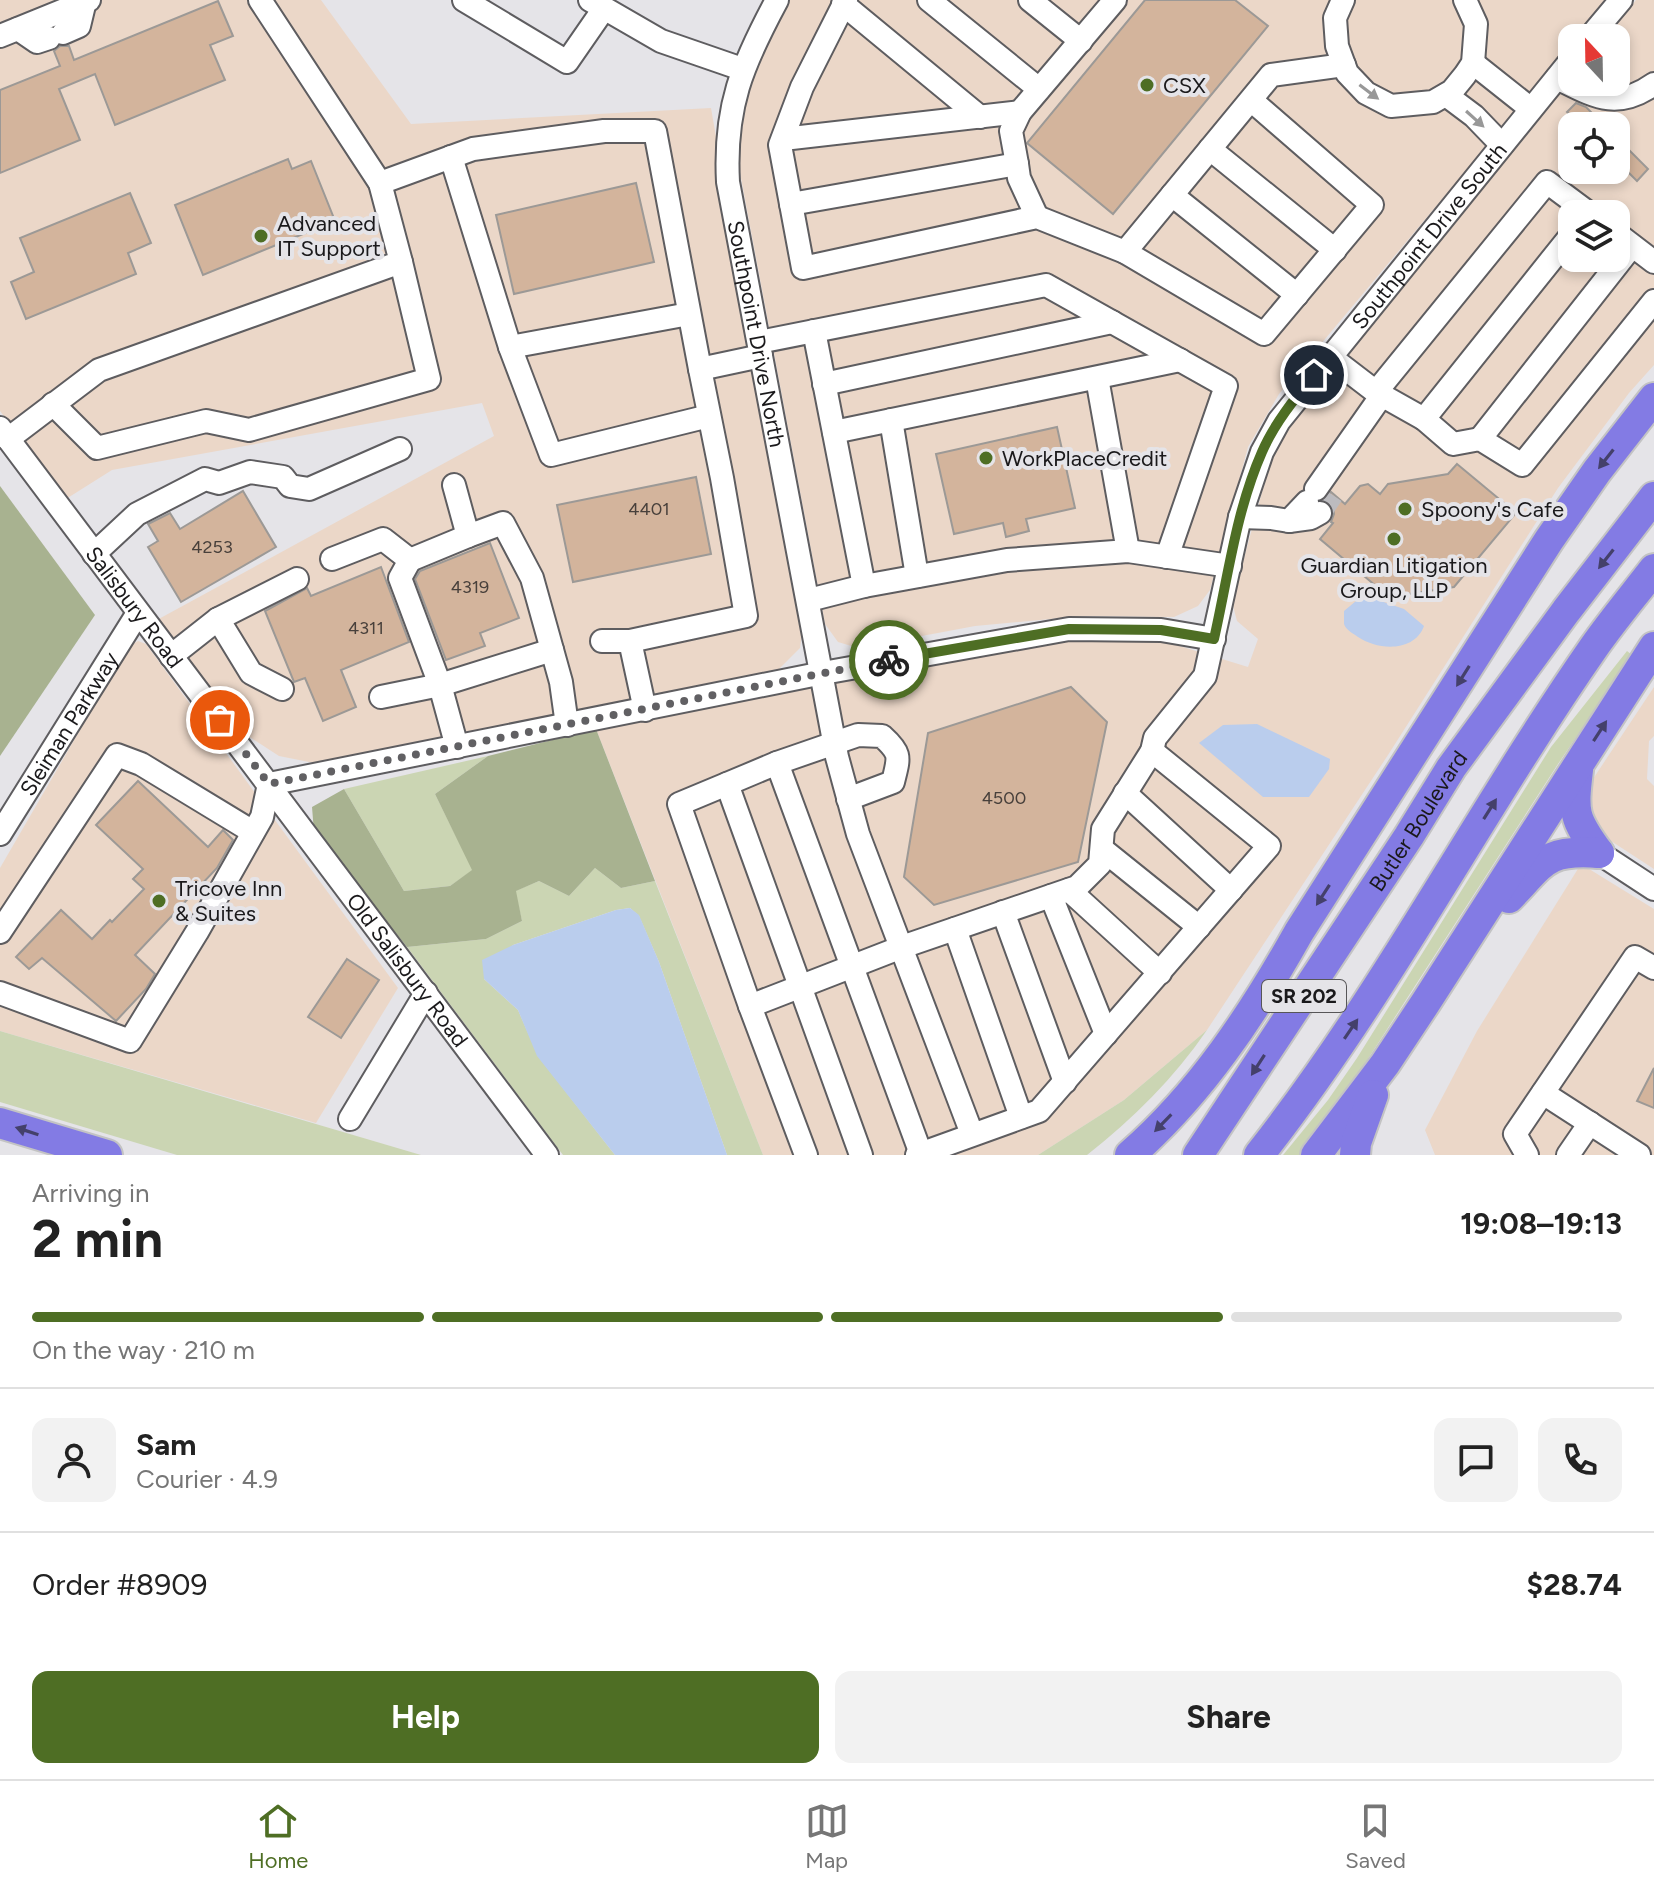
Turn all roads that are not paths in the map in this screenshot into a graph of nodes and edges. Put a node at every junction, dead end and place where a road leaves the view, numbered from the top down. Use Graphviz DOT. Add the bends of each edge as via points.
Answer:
graph roads {
  1 [pos="260,0"];
  2 [pos="464,0"];
  3 [pos="777,0"];
  4 [pos="929,0"];
  5 [pos="1030,0"];
  6 [pos="1343,0"];
  7 [pos="1465,0"];
  8 [pos="1621,0"];
  9 [pos="87,1"];
  10 [pos="1114,1"];
  11 [pos="844,2"];
  12 [pos="596,5"];
  13 [pos="1601,24"];
  14 [pos="9,33"];
  15 [pos="1081,41"];
  16 [pos="1473,63"];
  17 [pos="1344,65"];
  18 [pos="742,69"];
  19 [pos="1557,78"];
  20 [pos="1654,84"];
  21 [pos="1039,89"];
  22 [pos="1446,95"];
  23 [pos="1251,100"];
  24 [pos="1531,109"];
  25 [pos="1020,112"];
  26 [pos="980,117"];
  27 [pos="783,139"];
  28 [pos="1502,145"];
  29 [pos="1210,149"];
  30 [pos="451,157"];
  31 [pos="1017,164"];
  32 [pos="380,183"];
  33 [pos="1172,195"];
  34 [pos="1571,200"];
  35 [pos="791,204"];
  36 [pos="1037,217"];
  37 [pos="1630,244"];
  38 [pos="1335,250"];
  39 [pos="1125,252"];
  40 [pos="1558,252"];
  41 [pos="401,262"];
  42 [pos="1654,262"];
  43 [pos="1601,272"];
  44 [pos="1297,295"];
  45 [pos="1654,301"];
  46 [pos="689,314"];
  47 [pos="1112,322"];
  48 [pos="814,331"];
  49 [pos="510,347"];
  50 [pos="760,349"];
  51 [pos="1329,356"];
  52 [pos="1180,360"];
  53 [pos="700,369"];
  54 [pos="1097,378"];
  55 [pos="824,384"];
  56 [pos="1379,394"];
  57 [pos="1654,398"];
  58 [pos="53,404"];
  59 [pos="709,416"];
  60 [pos="1424,419"];
  61 [pos="891,420"];
  62 [pos="834,432"];
  63 [pos="4,433"];
  64 [pos="1480,439"];
  65 [pos="400,449"];
  66 [pos="454,485"];
  67 [pos="1654,497"];
  68 [pos="1240,517"];
  69 [pos="468,536"];
  70 [pos="1128,551"];
  71 [pos="94,554"];
  72 [pos="1167,557"];
  73 [pos="332,559"];
  74 [pos="410,560"];
  75 [pos="1230,566"];
  76 [pos="1654,569"];
  77 [pos="917,576"];
  78 [pos="297,579"];
  79 [pos="864,586"];
  80 [pos="809,600"];
  81 [pos="138,613"];
  82 [pos="218,619"];
  83 [pos="1214,639"];
  84 [pos="602,641"];
  85 [pos="630,641"];
  86 [pos="1654,647"];
  87 [pos="552,650"];
  88 [pos="171,656"];
  89 [pos="823,673"];
  90 [pos="440,685"];
  91 [pos="282,689"];
  92 [pos="381,697"];
  93 [pos="645,710"];
  94 [pos="567,725"];
  95 [pos="835,745"];
  96 [pos="457,747"];
  97 [pos="1152,751"];
  98 [pos="777,763"];
  99 [pos="1578,765"];
  100 [pos="269,784"];
  101 [pos="727,784"];
  102 [pos="1125,793"];
  103 [pos="848,799"];
  104 [pos="253,832"];
  105 [pos="0,834"];
  106 [pos="1409,836"];
  107 [pos="1102,849"];
  108 [pos="1599,853"];
  109 [pos="1654,889"];
  110 [pos="1231,890"];
  111 [pos="1060,893"];
  112 [pos="1003,912"];
  113 [pos="1199,927"];
  114 [pos="955,929"];
  115 [pos="0,932"];
  116 [pos="1468,939"];
  117 [pos="902,947"];
  118 [pos="853,966"];
  119 [pos="1654,968"];
  120 [pos="1160,973"];
  121 [pos="800,986"];
  122 [pos="0,993"];
  123 [pos="426,993"];
  124 [pos="1263,996"];
  125 [pos="750,1006"];
  126 [pos="1106,1034"];
  127 [pos="1385,1064"];
  128 [pos="1065,1082"];
  129 [pos="1543,1093"];
  130 [pos="1021,1117"];
  131 [pos="350,1119"];
  132 [pos="0,1123"];
  133 [pos="1590,1123"];
  134 [pos="972,1134"];
  135 [pos="1632,1153"];
  136 [pos="919,1154"];
  137 [pos="107,1155"];
  138 [pos="547,1155"];
  139 [pos="806,1155"];
  140 [pos="861,1155"];
  141 [pos="1130,1155"];
  142 [pos="1198,1155"];
  143 [pos="1259,1155"];
  144 [pos="1316,1155"];
  145 [pos="1355,1155"];
  146 [pos="1527,1155"];
  147 [pos="1568,1155"];
  1 -- 32 [label="street"];
  2 -- 12 [label="street" via="567,62"];
  3 -- 18 [label="street, Southpoint Drive North"];
  4 -- 21 [label="street"];
  5 -- 15 [label="street"];
  6 -- 17 [label="street" via="1335,18"];
  7 -- 16 [label="street" via="1476,24"];
  8 -- 13 [label="street"];
  9 -- 14 [label="street"];
  9 -- 14 [label="street" via="79,26 56,36 37,42"];
  10 -- 15 [label="street"];
  11 -- 26 [label="street"];
  11 -- 27 [label="street"];
  12 -- 18 [label="street" via="661,41"];
  15 -- 21 [label="street"];
  16 -- 22 [label="street"];
  16 -- 24 [label="street"];
  17 -- 22 [label="street, one-way" via="1366,93 1391,106 1433,102"];
  17 -- 23 [label="street" via="1271,75"];
  18 -- 50 [label="street, Southpoint Drive North" via="726,146 728,182"];
  19 -- 20 [label="street" via="1598,98 1635,98"];
  19 -- 24 [label="street, Southpoint Drive South"];
  21 -- 25 [label="street"];
  22 -- 28 [label="street, one-way"];
  23 -- 29 [label="street"];
  23 -- 38 [label="street" via="1372,205"];
  24 -- 28 [label="street, Southpoint Drive South"];
  25 -- 26 [label="street"];
  25 -- 31 [label="street" via="1011,131"];
  26 -- 27 [label="street"];
  27 -- 35 [label="street"];
  28 -- 51 [label="street, Southpoint Drive South"];
  29 -- 33 [label="street"];
  29 -- 38 [label="street"];
  30 -- 32 [label="street"];
  30 -- 46 [label="street" via="473,149 604,131 655,131"];
  30 -- 49 [label="street"];
  31 -- 35 [label="street"];
  31 -- 36 [label="street"];
  32 -- 41 [label="street"];
  33 -- 39 [label="street"];
  33 -- 44 [label="street"];
  34 -- 56 [label="street" via="1547,182"];
  35 -- 36 [label="street" via="803,268"];
  36 -- 39 [label="street"];
  37 -- 42 [label="street"];
  38 -- 44 [label="street"];
  39 -- 44 [label="street" via="1264,334"];
  40 -- 60 [label="street"];
  41 -- 58 [label="street" via="99,370"];
  41 -- 58 [label="street" via="429,379 249,430 206,421 97,448"];
  43 -- 64 [label="street"];
  45 -- 64 [label="street" via="1522,465"];
  46 -- 49 [label="street"];
  46 -- 53 [label="street"];
  47 -- 48 [label="street" via="1046,285"];
  47 -- 52 [label="street"];
  47 -- 55 [label="street"];
  48 -- 50 [label="street"];
  48 -- 55 [label="street"];
  49 -- 59 [label="street" via="551,455"];
  50 -- 53 [label="street"];
  50 -- 80 [label="street, Southpoint Drive North"];
  51 -- 56 [label="street"];
  51 -- 68 [label="street, Southpoint Drive South" via="1279,421 1262,452"];
  52 -- 54 [label="street"];
  52 -- 72 [label="street" via="1226,386"];
  53 -- 59 [label="street"];
  54 -- 61 [label="street"];
  54 -- 70 [label="street"];
  55 -- 62 [label="street"];
  56 -- 60 [label="street"];
  56 -- 68 [label="street" via="1315,497 1289,521"];
  57 -- 124 [label="highway, one-way" via="1549,540"];
  58 -- 63 [label="street"];
  59 -- 85 [label="street" via="746,616"];
  60 -- 64 [label="street" via="1453,444"];
  61 -- 62 [label="street"];
  61 -- 77 [label="street"];
  62 -- 79 [label="street"];
  63 -- 71 [label="street, Salisbury Road"];
  65 -- 71 [label="street" via="309,489 290,486 283,477 250,472 219,483 205,479 137,514"];
  66 -- 69 [label="street"];
  67 -- 106 [label="highway, Butler Boulevard / SR 202, one-way" via="1451,768"];
  68 -- 75 [label="street, Southpoint Drive South"];
  69 -- 74 [label="street"];
  69 -- 87 [label="street" via="503,523 532,578"];
  70 -- 72 [label="street"];
  70 -- 77 [label="street" via="1007,560"];
  71 -- 81 [label="street, Salisbury Road"];
  72 -- 75 [label="street"];
  73 -- 74 [label="street" via="383,539"];
  74 -- 90 [label="street" via="400,578"];
  75 -- 83 [label="street, Southpoint Drive South"];
  143 -- 76 [label="highway, one-way" via="1352,1028 1596,644"];
  77 -- 79 [label="street"];
  78 -- 82 [label="street"];
  79 -- 80 [label="street"];
  80 -- 89 [label="street, Southpoint Drive North"];
  81 -- 88 [label="street, Salisbury Road"];
  81 -- 105 [label="street, Sleiman Parkway"];
  82 -- 88 [label="street"];
  82 -- 91 [label="street" via="251,673"];
  83 -- 89 [label="street" via="1161,630 1069,629"];
  83 -- 97 [label="street, Southpoint Drive South" via="1205,676 1155,738"];
  84 -- 85 [label="street"];
  85 -- 93 [label="street"];
  99 -- 86 [label="highway, one-way"];
  87 -- 90 [label="street"];
  87 -- 94 [label="street"];
  88 -- 100 [label="street, Salisbury Road"];
  89 -- 93 [label="street"];
  89 -- 95 [label="street, Southpoint Drive North"];
  90 -- 92 [label="street"];
  90 -- 96 [label="street"];
  93 -- 94 [label="street"];
  94 -- 96 [label="street"];
  95 -- 98 [label="street"];
  95 -- 103 [label="street, Southpoint Drive North"];
  95 -- 103 [label="street" via="858,735 882,736 899,758 893,782"];
  96 -- 100 [label="street"];
  97 -- 102 [label="street, Southpoint Drive South"];
  97 -- 110 [label="street" via="1269,846"];
  98 -- 101 [label="street"];
  98 -- 118 [label="street"];
  99 -- 108 [label="highway" via="1576,817"];
  99 -- 116 [label="highway"];
  100 -- 104 [label="street"];
  100 -- 123 [label="street, Old Salisbury Road"];
  101 -- 121 [label="street"];
  101 -- 125 [label="street" via="679,804"];
  102 -- 107 [label="street, Southpoint Drive South" via="1103,829"];
  102 -- 110 [label="street"];
  103 -- 117 [label="street, Southpoint Drive North"];
  104 -- 115 [label="street" via="117,755"];
  104 -- 122 [label="street" via="130,1041"];
  106 -- 124 [label="highway"];
  106 -- 142 [label="highway, Butler Boulevard / SR 202, one-way"];
  107 -- 111 [label="street, Southpoint Drive South" via="1100,864 1077,887"];
  107 -- 113 [label="street"];
  108 -- 109 [label="street"];
  108 -- 116 [label="highway" via="1566,851 1553,856"];
  110 -- 113 [label="street"];
  111 -- 112 [label="street"];
  111 -- 120 [label="street"];
  111 -- 126 [label="street"];
  112 -- 114 [label="street"];
  112 -- 128 [label="street"];
  113 -- 120 [label="street"];
  114 -- 117 [label="street"];
  114 -- 130 [label="street"];
  116 -- 127 [label="highway"];
  117 -- 118 [label="street"];
  117 -- 134 [label="street, Southpoint Drive North"];
  118 -- 121 [label="street"];
  118 -- 136 [label="street"];
  119 -- 129 [label="street" via="1635,957"];
  120 -- 126 [label="street"];
  121 -- 125 [label="street"];
  121 -- 140 [label="street"];
  123 -- 131 [label="street"];
  123 -- 138 [label="street, Old Salisbury Road"];
  124 -- 141 [label="highway, one-way" via="1190,1094"];
  125 -- 139 [label="street"];
  126 -- 128 [label="street"];
  127 -- 144 [label="highway"];
  127 -- 145 [label="highway"];
  128 -- 130 [label="street" via="1039,1111"];
  129 -- 133 [label="street"];
  129 -- 146 [label="street" via="1515,1134"];
  130 -- 134 [label="street"];
  137 -- 132 [label="highway, one-way"];
  133 -- 135 [label="street"];
  133 -- 147 [label="street"];
  134 -- 136 [label="street"];
}
